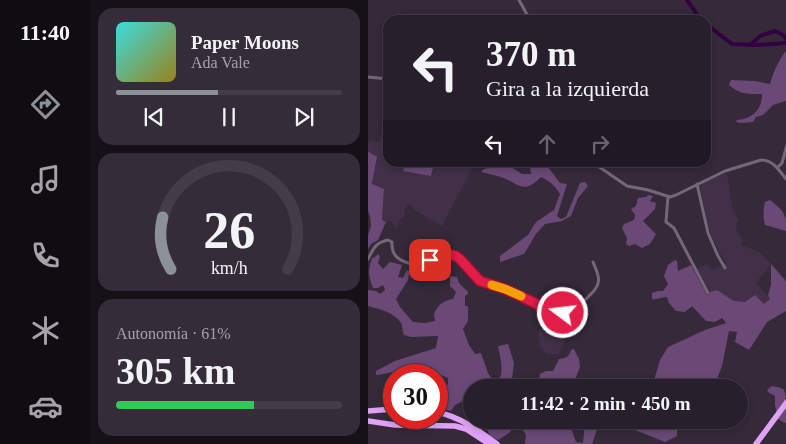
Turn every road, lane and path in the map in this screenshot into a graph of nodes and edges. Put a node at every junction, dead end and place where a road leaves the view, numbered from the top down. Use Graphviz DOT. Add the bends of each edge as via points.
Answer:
graph roads {
  1 [pos="519,0"];
  2 [pos="527,15"];
  3 [pos="368,77"];
  4 [pos="383,78"];
  5 [pos="786,145"];
  6 [pos="599,167"];
  7 [pos="777,168"];
  8 [pos="786,180"];
  9 [pos="697,184"];
  10 [pos="668,196"];
  11 [pos="368,259"];
  12 [pos="593,262"];
  13 [pos="725,268"];
  14 [pos="708,293"];
  15 [pos="786,402"];
  16 [pos="383,410"];
  17 [pos="369,411"];
  18 [pos="448,415"];
  19 [pos="371,422"];
  20 [pos="488,444"];
  21 [pos="498,444"];
  22 [pos="756,444"];
  1 -- 2 [label="street"];
  3 -- 4 [label="street"];
  5 -- 7 [label="street" via="782,163"];
  6 -- 10 [label="street" via="627,186"];
  7 -- 8 [label="street"];
  7 -- 9 [label="street" via="761,160"];
  9 -- 10 [label="street"];
  9 -- 13 [label="street" via="708,233"];
  10 -- 14 [label="street" via="666,220 674,228"];
  11 -- 12 [label="street" via="378,244 388,240 392,242 393,254 414,265 452,254 480,281 505,289 553,313 568,312 593,292 600,277"];
  15 -- 22 [label="highway"];
  16 -- 17 [label="highway"];
  18 -- 21 [label="highway"];
  19 -- 20 [label="highway" via="400,426 455,426 466,429"];
}
